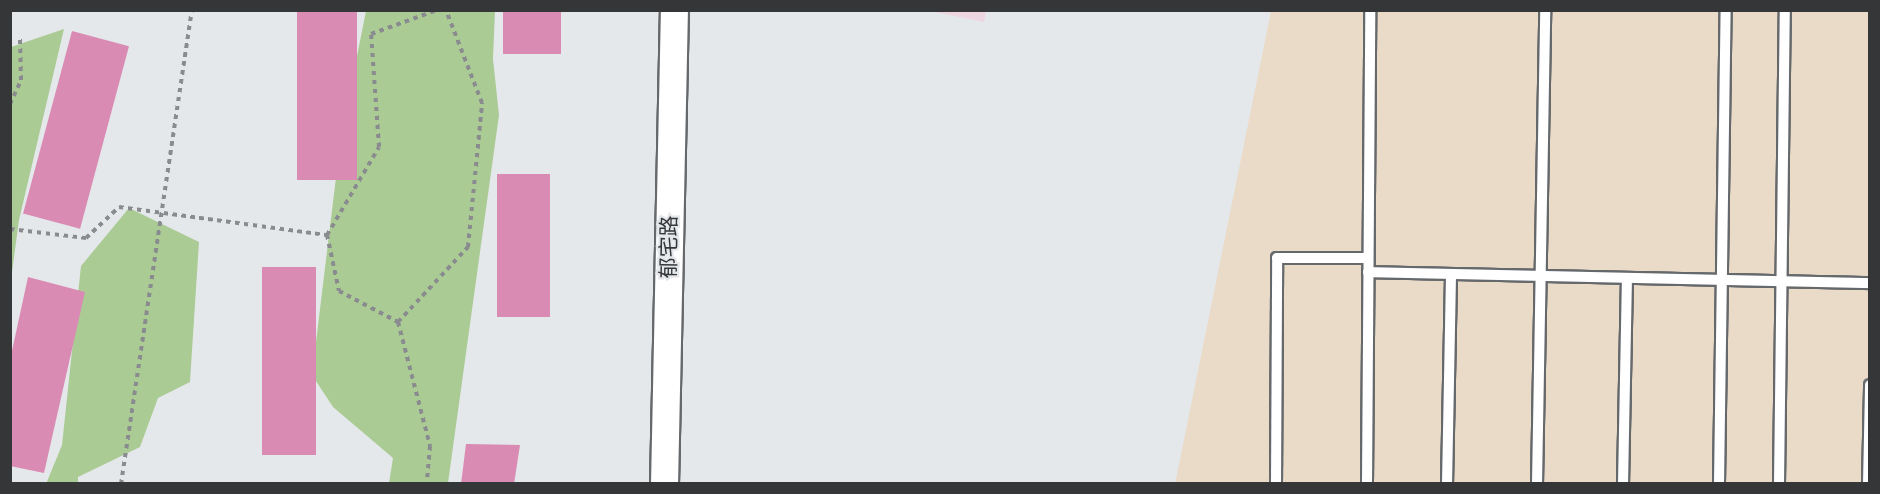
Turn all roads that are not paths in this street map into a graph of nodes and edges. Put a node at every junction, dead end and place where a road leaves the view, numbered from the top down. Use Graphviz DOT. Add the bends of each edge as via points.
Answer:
graph roads {
  1 [pos="674,10"];
  2 [pos="1370,10"];
  3 [pos="1545,10"];
  4 [pos="1726,10"];
  5 [pos="1785,10"];
  6 [pos="1368,258"];
  7 [pos="1368,272"];
  8 [pos="1451,275"];
  9 [pos="1541,277"];
  10 [pos="1627,279"];
  11 [pos="1722,280"];
  12 [pos="1781,282"];
  13 [pos="1869,284"];
  14 [pos="1869,385"];
  15 [pos="664,483"];
  16 [pos="1276,483"];
  17 [pos="1367,483"];
  18 [pos="1447,483"];
  19 [pos="1537,483"];
  20 [pos="1623,483"];
  21 [pos="1719,483"];
  22 [pos="1779,483"];
  23 [pos="1868,483"];
  1 -- 15 [label="street, 郁宅路"];
  2 -- 6 [label="lane"];
  3 -- 9 [label="lane"];
  4 -- 11 [label="lane"];
  5 -- 12 [label="lane"];
  6 -- 7 [label="lane"];
  6 -- 16 [label="lane" via="1277,258"];
  7 -- 8 [label="lane"];
  7 -- 17 [label="lane"];
  8 -- 9 [label="lane"];
  8 -- 18 [label="lane"];
  9 -- 10 [label="lane"];
  9 -- 19 [label="lane"];
  10 -- 11 [label="lane"];
  10 -- 20 [label="lane"];
  11 -- 12 [label="lane"];
  11 -- 21 [label="lane"];
  12 -- 13 [label="lane"];
  12 -- 22 [label="lane"];
  14 -- 23 [label="lane"];
}
